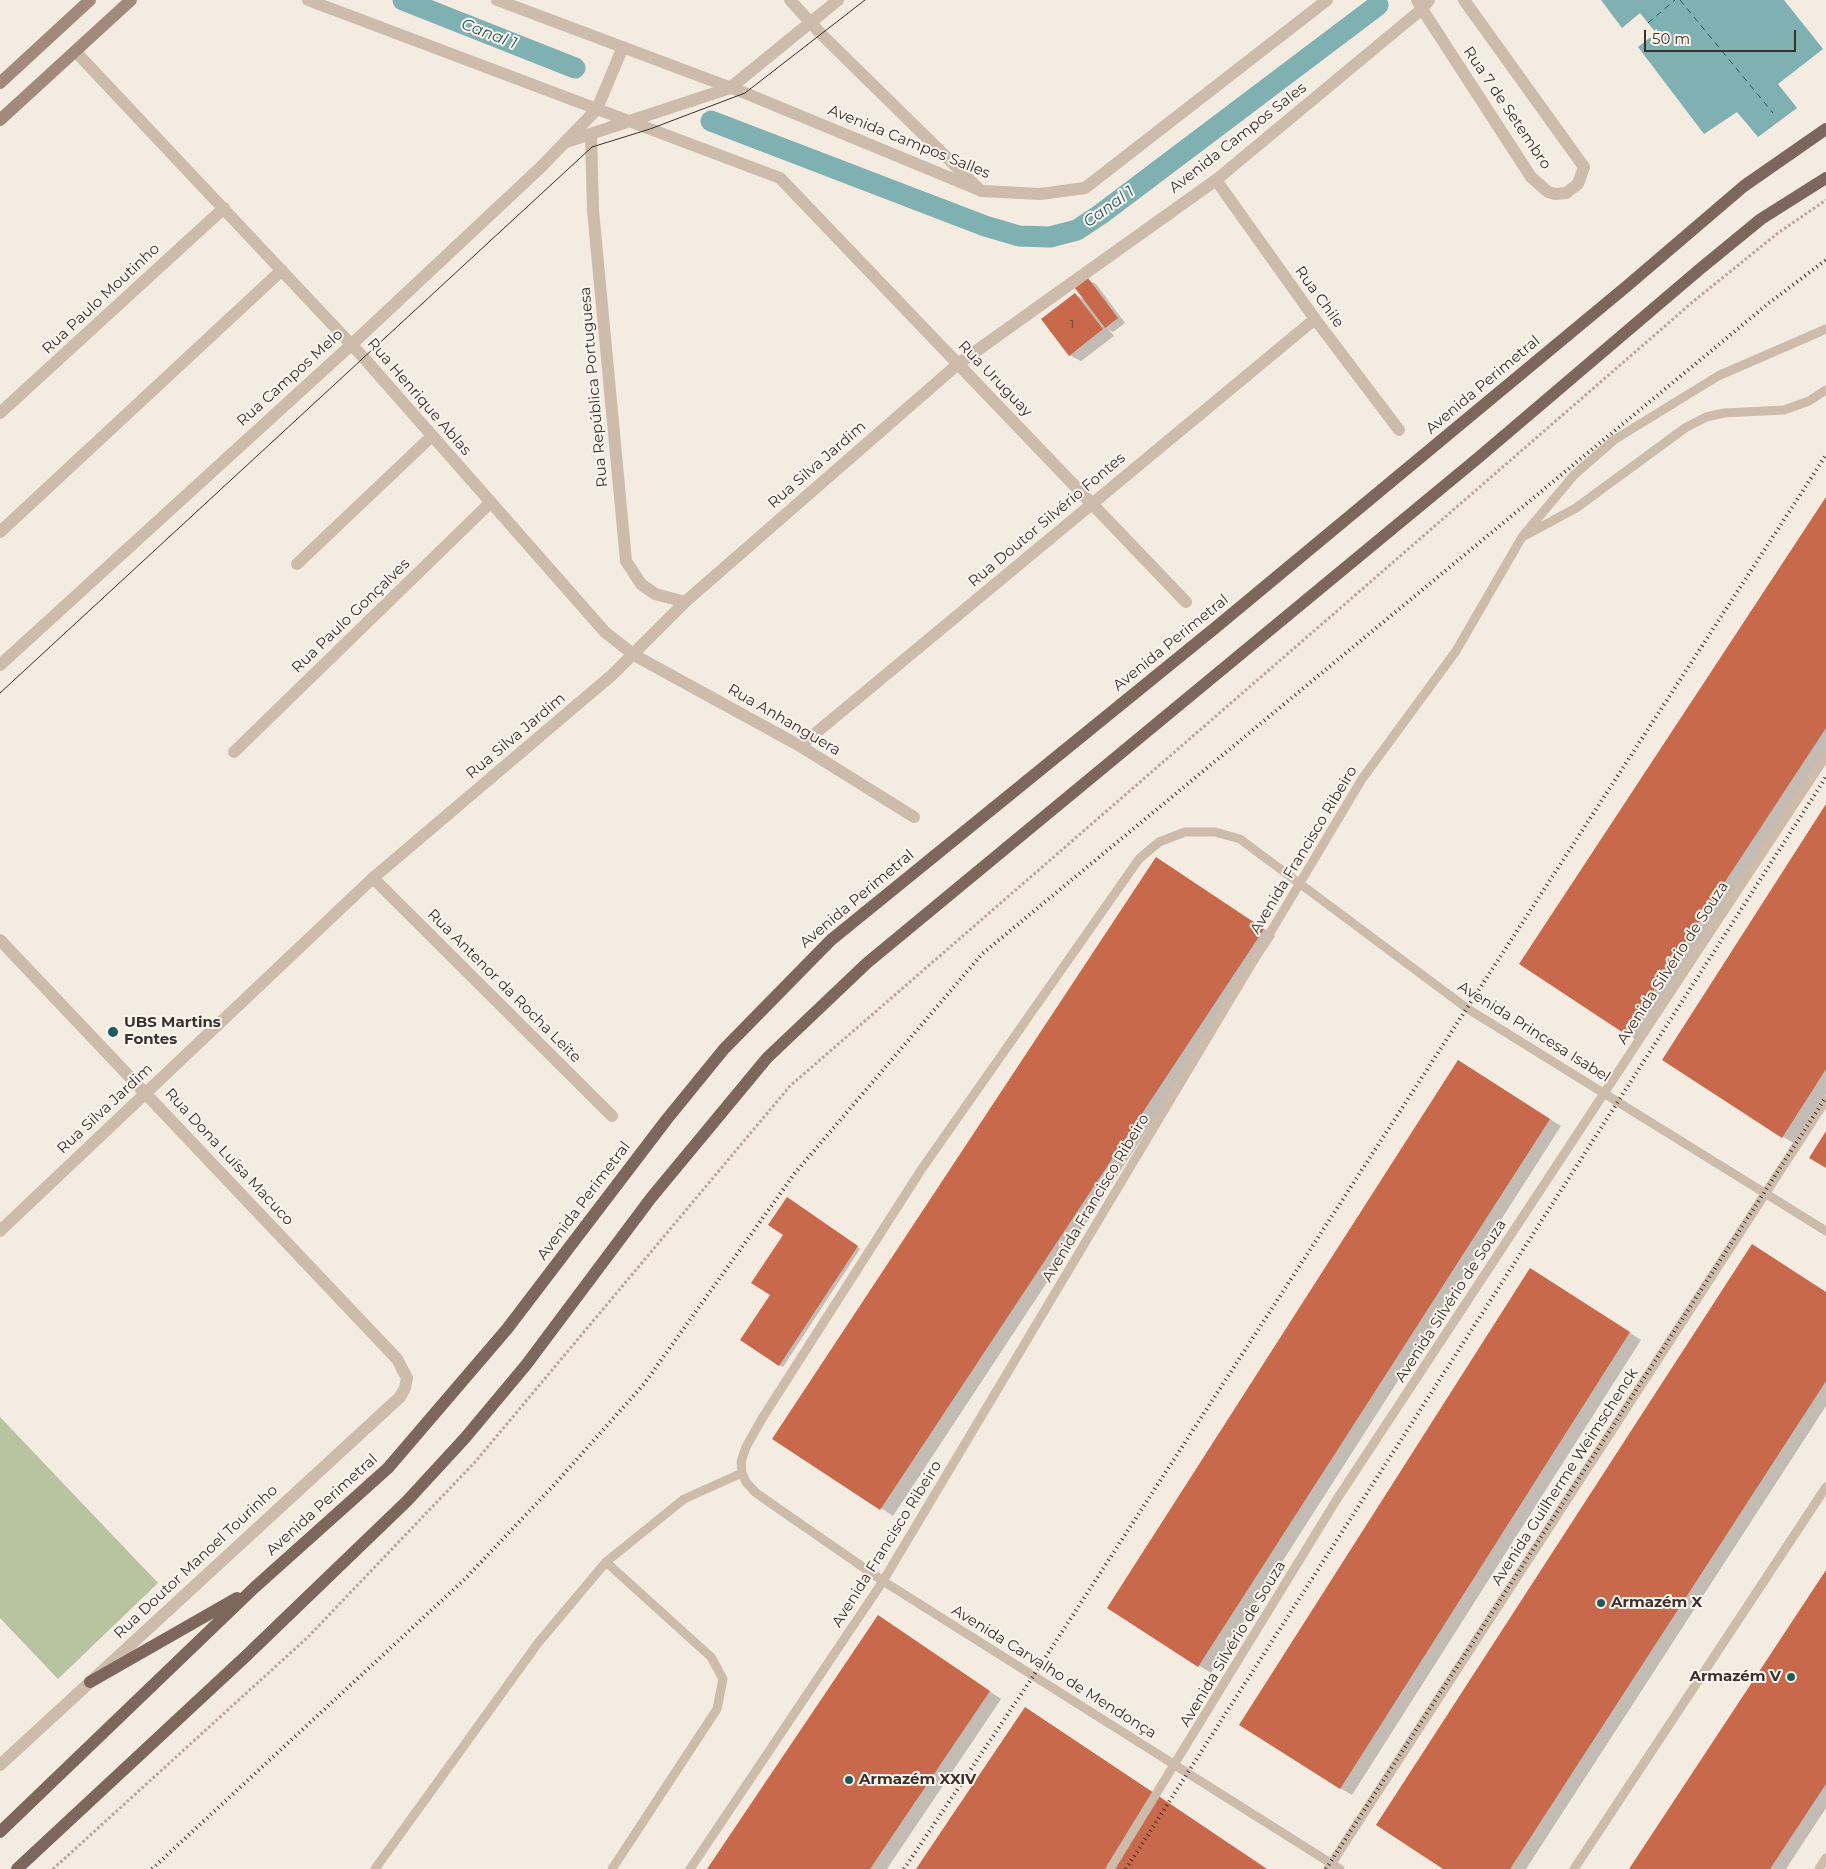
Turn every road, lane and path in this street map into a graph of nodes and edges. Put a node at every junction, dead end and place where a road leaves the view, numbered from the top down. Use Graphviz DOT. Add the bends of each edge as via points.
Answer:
graph roads {
  1 [pos="90,0"];
  2 [pos="131,0"];
  3 [pos="308,0"];
  4 [pos="497,0"];
  5 [pos="790,0"];
  6 [pos="838,0"];
  7 [pos="1327,0"];
  8 [pos="1464,0"];
  9 [pos="1423,3"];
  10 [pos="810,20"];
  11 [pos="622,49"];
  12 [pos="75,52"];
  13 [pos="0,83"];
  14 [pos="730,88"];
  15 [pos="597,109"];
  16 [pos="0,120"];
  17 [pos="629,122"];
  18 [pos="1826,129"];
  19 [pos="591,135"];
  20 [pos="566,142"];
  21 [pos="1826,178"];
  22 [pos="1216,180"];
  23 [pos="982,192"];
  24 [pos="1826,200"];
  25 [pos="224,208"];
  26 [pos="282,270"];
  27 [pos="1068,284"];
  28 [pos="1315,319"];
  29 [pos="1826,329"];
  30 [pos="351,345"];
  31 [pos="958,364"];
  32 [pos="1826,390"];
  33 [pos="0,413"];
  34 [pos="1398,430"];
  35 [pos="432,436"];
  36 [pos="490,503"];
  37 [pos="1092,504"];
  38 [pos="0,532"];
  39 [pos="1522,537"];
  40 [pos="297,564"];
  41 [pos="685,602"];
  42 [pos="1186,602"];
  43 [pos="634,655"];
  44 [pos="0,665"];
  45 [pos="800,746"];
  46 [pos="234,752"];
  47 [pos="1826,756"];
  48 [pos="914,818"];
  49 [pos="373,878"];
  50 [pos="1300,883"];
  51 [pos="0,940"];
  52 [pos="146,1093"];
  53 [pos="1604,1093"];
  54 [pos="1826,1100"];
  55 [pos="612,1116"];
  56 [pos="1766,1192"];
  57 [pos="0,1231"];
  58 [pos="1826,1231"];
  59 [pos="407,1378"];
  60 [pos="742,1473"];
  61 [pos="1826,1487"];
  62 [pos="606,1562"];
  63 [pos="883,1581"];
  64 [pos="254,1588"];
  65 [pos="90,1682"];
  66 [pos="1176,1764"];
  67 [pos="0,1766"];
  68 [pos="0,1832"];
  69 [pos="1826,1858"];
  70 [pos="1329,1866"];
  71 [pos="17,1869"];
  72 [pos="53,1869"];
  73 [pos="375,1869"];
  74 [pos="612,1869"];
  75 [pos="690,1869"];
  76 [pos="1110,1869"];
  77 [pos="1340,1869"];
  78 [pos="1574,1869"];
  79 [pos="1819,1869"];
  1 -- 13 [label="main road"];
  2 -- 12 [label="main road"];
  3 -- 15 [label="street"];
  4 -- 11 [label="street, Avenida Campos Salles"];
  5 -- 10 [label="street"];
  6 -- 10 [label="street"];
  7 -- 23 [label="street, Avenida Campos Salles" via="1085,188 1040,194"];
  8 -- 9 [label="street, Rua 7 de Setembro" via="1584,167 1574,188 1566,193 1548,192 1531,177"];
  9 -- 22 [label="street, Avenida Campos Sales"];
  10 -- 14 [label="street"];
  10 -- 23 [label="street"];
  11 -- 14 [label="street, Avenida Campos Salles"];
  11 -- 15 [label="street"];
  12 -- 16 [label="main road"];
  12 -- 25 [label="street, Rua Henrique Ablas"];
  14 -- 17 [label="street"];
  14 -- 23 [label="street, Avenida Campos Salles"];
  15 -- 17 [label="street"];
  15 -- 20 [label="street, Rua Campos Melo"];
  17 -- 19 [label="street"];
  17 -- 31 [label="street, Rua Uruguay" via="780,178"];
  18 -- 64 [label="main road, Avenida Perimetral" via="1744,186 1215,628 831,940 724,1049 507,1329 388,1468"];
  19 -- 20 [label="street"];
  19 -- 41 [label="street, Rua República Portuguesa" via="593,210 626,561 641,584 655,594"];
  20 -- 30 [label="street, Rua Campos Melo"];
  21 -- 71 [label="main road" via="1761,219 1723,250 1470,464 867,963 767,1058 651,1198 526,1365 407,1501"];
  22 -- 27 [label="street, Avenida Campos Sales"];
  22 -- 28 [label="street, Rua Chile"];
  24 -- 72 [label="path" via="1778,234 1688,307 790,1086 475,1462 308,1637"];
  25 -- 26 [label="street, Rua Henrique Ablas"];
  25 -- 33 [label="street, Rua Paulo Moutinho"];
  26 -- 30 [label="street, Rua Henrique Ablas"];
  26 -- 38 [label="street"];
  27 -- 31 [label="street, Rua Silva Jardim"];
  28 -- 34 [label="street, Rua Chile"];
  28 -- 37 [label="street, Rua Doutor Silvério Fontes"];
  29 -- 39 [label="lane, Avenida Francisco Ribeiro" via="1718,376 1614,440 1574,475"];
  30 -- 35 [label="street, Rua Henrique Ablas"];
  30 -- 44 [label="street, Rua Campos Melo"];
  31 -- 37 [label="street, Rua Uruguay"];
  31 -- 41 [label="street, Rua Silva Jardim"];
  32 -- 39 [label="lane" via="1809,401 1784,410 1724,414 1685,428 1576,508"];
  35 -- 36 [label="street, Rua Henrique Ablas"];
  35 -- 40 [label="street"];
  36 -- 43 [label="street, Rua Henrique Ablas" via="605,632"];
  36 -- 46 [label="street, Rua Paulo Gonçalves"];
  37 -- 42 [label="street, Rua Uruguay"];
  37 -- 45 [label="street, Rua Doutor Silvério Fontes"];
  39 -- 50 [label="lane, Avenida Francisco Ribeiro" via="1456,650 1362,779"];
  41 -- 43 [label="street, Rua Silva Jardim"];
  43 -- 45 [label="street, Rua Anhanguera"];
  43 -- 49 [label="street, Rua Silva Jardim"];
  45 -- 48 [label="street, Rua Anhanguera"];
  47 -- 53 [label="lane, Avenida Silvério de Souza"];
  49 -- 52 [label="street, Rua Silva Jardim"];
  49 -- 55 [label="street, Rua Antenor da Rocha Leite"];
  50 -- 53 [label="lane, Avenida Princesa Isabel" via="1468,1009"];
  50 -- 60 [label="lane, Avenida Princesa Isabel" via="1240,839 1216,832 1185,832 1159,842 1139,859 921,1170 763,1417 746,1447 741,1462"];
  50 -- 63 [label="lane, Avenida Francisco Ribeiro"];
  51 -- 52 [label="street, Rua Dona Luísa Macuco"];
  52 -- 57 [label="street, Rua Silva Jardim"];
  52 -- 59 [label="street, Rua Dona Luísa Macuco" via="397,1359"];
  53 -- 56 [label="lane, Avenida Princesa Isabel"];
  53 -- 66 [label="lane, Avenida Silvério de Souza" via="1337,1499"];
  54 -- 56 [label="lane, Avenida Guilherme Weimschenck"];
  56 -- 58 [label="lane, Avenida Princesa Isabel"];
  56 -- 70 [label="lane, Avenida Guilherme Weimschenck"];
  59 -- 65 [label="street, Rua Doutor Manoel Tourinho" via="400,1397"];
  60 -- 62 [label="lane" via="684,1499"];
  60 -- 63 [label="lane, Avenida Carvalho de Mendonça" via="756,1493"];
  61 -- 78 [label="lane"];
  62 -- 73 [label="lane" via="538,1643"];
  62 -- 74 [label="lane" via="711,1657 723,1679 717,1709"];
  63 -- 66 [label="lane, Avenida Carvalho de Mendonça"];
  63 -- 75 [label="lane, Avenida Francisco Ribeiro"];
  64 -- 65 [label="main road"];
  64 -- 68 [label="main road, Avenida Perimetral"];
  65 -- 67 [label="street, Rua Doutor Manoel Tourinho"];
  66 -- 70 [label="lane, Avenida Carvalho de Mendonça"];
  66 -- 76 [label="lane, Avenida Silvério de Souza"];
  69 -- 79 [label="lane"];
  70 -- 77 [label="lane, Avenida Carvalho de Mendonça"];
}
